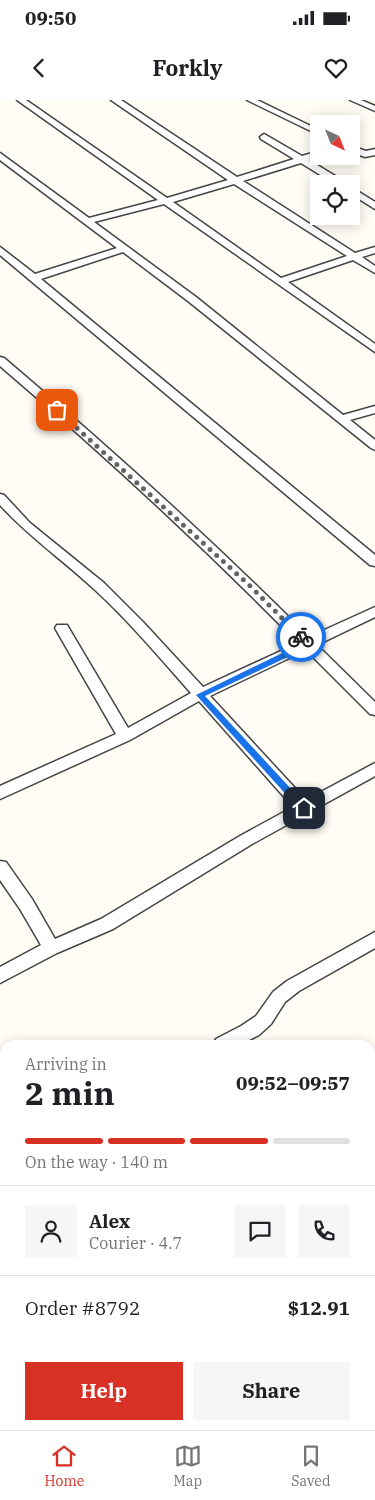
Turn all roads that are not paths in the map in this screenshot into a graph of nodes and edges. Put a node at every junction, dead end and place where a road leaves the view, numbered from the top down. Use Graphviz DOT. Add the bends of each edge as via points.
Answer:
graph roads {
  1 [pos="21,100"];
  2 [pos="115,100"];
  3 [pos="251,100"];
  4 [pos="354,100"];
  5 [pos="375,109"];
  6 [pos="310,129"];
  7 [pos="264,138"];
  8 [pos="360,152"];
  9 [pos="375,152"];
  10 [pos="365,154"];
  11 [pos="310,157"];
  12 [pos="2,159"];
  13 [pos="375,159"];
  14 [pos="302,160"];
  15 [pos="327,175"];
  16 [pos="236,181"];
  17 [pos="360,196"];
  18 [pos="165,201"];
  19 [pos="375,206"];
  20 [pos="86,221"];
  21 [pos="124,249"];
  22 [pos="0,250"];
  23 [pos="375,250"];
  24 [pos="356,256"];
  25 [pos="375,270"];
  26 [pos="34,278"];
  27 [pos="280,281"];
  28 [pos="375,349"];
  29 [pos="0,360"];
  30 [pos="375,409"];
  31 [pos="342,419"];
  32 [pos="375,446"];
  33 [pos="0,498"];
  34 [pos="375,562"];
  35 [pos="375,612"];
  36 [pos="62,628"];
  37 [pos="308,644"];
  38 [pos="200,695"];
  39 [pos="375,710"];
  40 [pos="125,736"];
  41 [pos="375,769"];
  42 [pos="3,790"];
  43 [pos="304,808"];
  44 [pos="0,867"];
  45 [pos="375,939"];
  46 [pos="51,948"];
  47 [pos="0,976"];
  48 [pos="232,1040"];
  1 -- 18 [label="street"];
  2 -- 16 [label="street"];
  3 -- 6 [label="street"];
  4 -- 5 [label="street"];
  7 -- 14 [label="street"];
  8 -- 10 [label="street"];
  9 -- 10 [label="street"];
  10 -- 13 [label="street"];
  11 -- 14 [label="street"];
  12 -- 20 [label="street"];
  14 -- 15 [label="street"];
  14 -- 16 [label="street"];
  16 -- 18 [label="street"];
  16 -- 24 [label="street"];
  17 -- 19 [label="street"];
  18 -- 20 [label="street"];
  18 -- 27 [label="street"];
  20 -- 21 [label="street"];
  21 -- 26 [label="street"];
  21 -- 31 [label="street"];
  22 -- 26 [label="street"];
  23 -- 24 [label="street"];
  24 -- 25 [label="street"];
  24 -- 27 [label="street"];
  26 -- 34 [label="street"];
  27 -- 28 [label="street"];
  29 -- 37 [label="street" via="248,584"];
  30 -- 31 [label="street"];
  31 -- 32 [label="street"];
  33 -- 38 [label="street" via="26,526 99,586"];
  35 -- 37 [label="street"];
  36 -- 40 [label="street"];
  37 -- 38 [label="street"];
  37 -- 39 [label="street"];
  38 -- 40 [label="street"];
  38 -- 43 [label="street"];
  40 -- 42 [label="street"];
  41 -- 43 [label="street"];
  43 -- 46 [label="street" via="108,924"];
  44 -- 46 [label="street"];
  45 -- 48 [label="street" via="280,995 262,1022"];
  46 -- 47 [label="street"];
}
